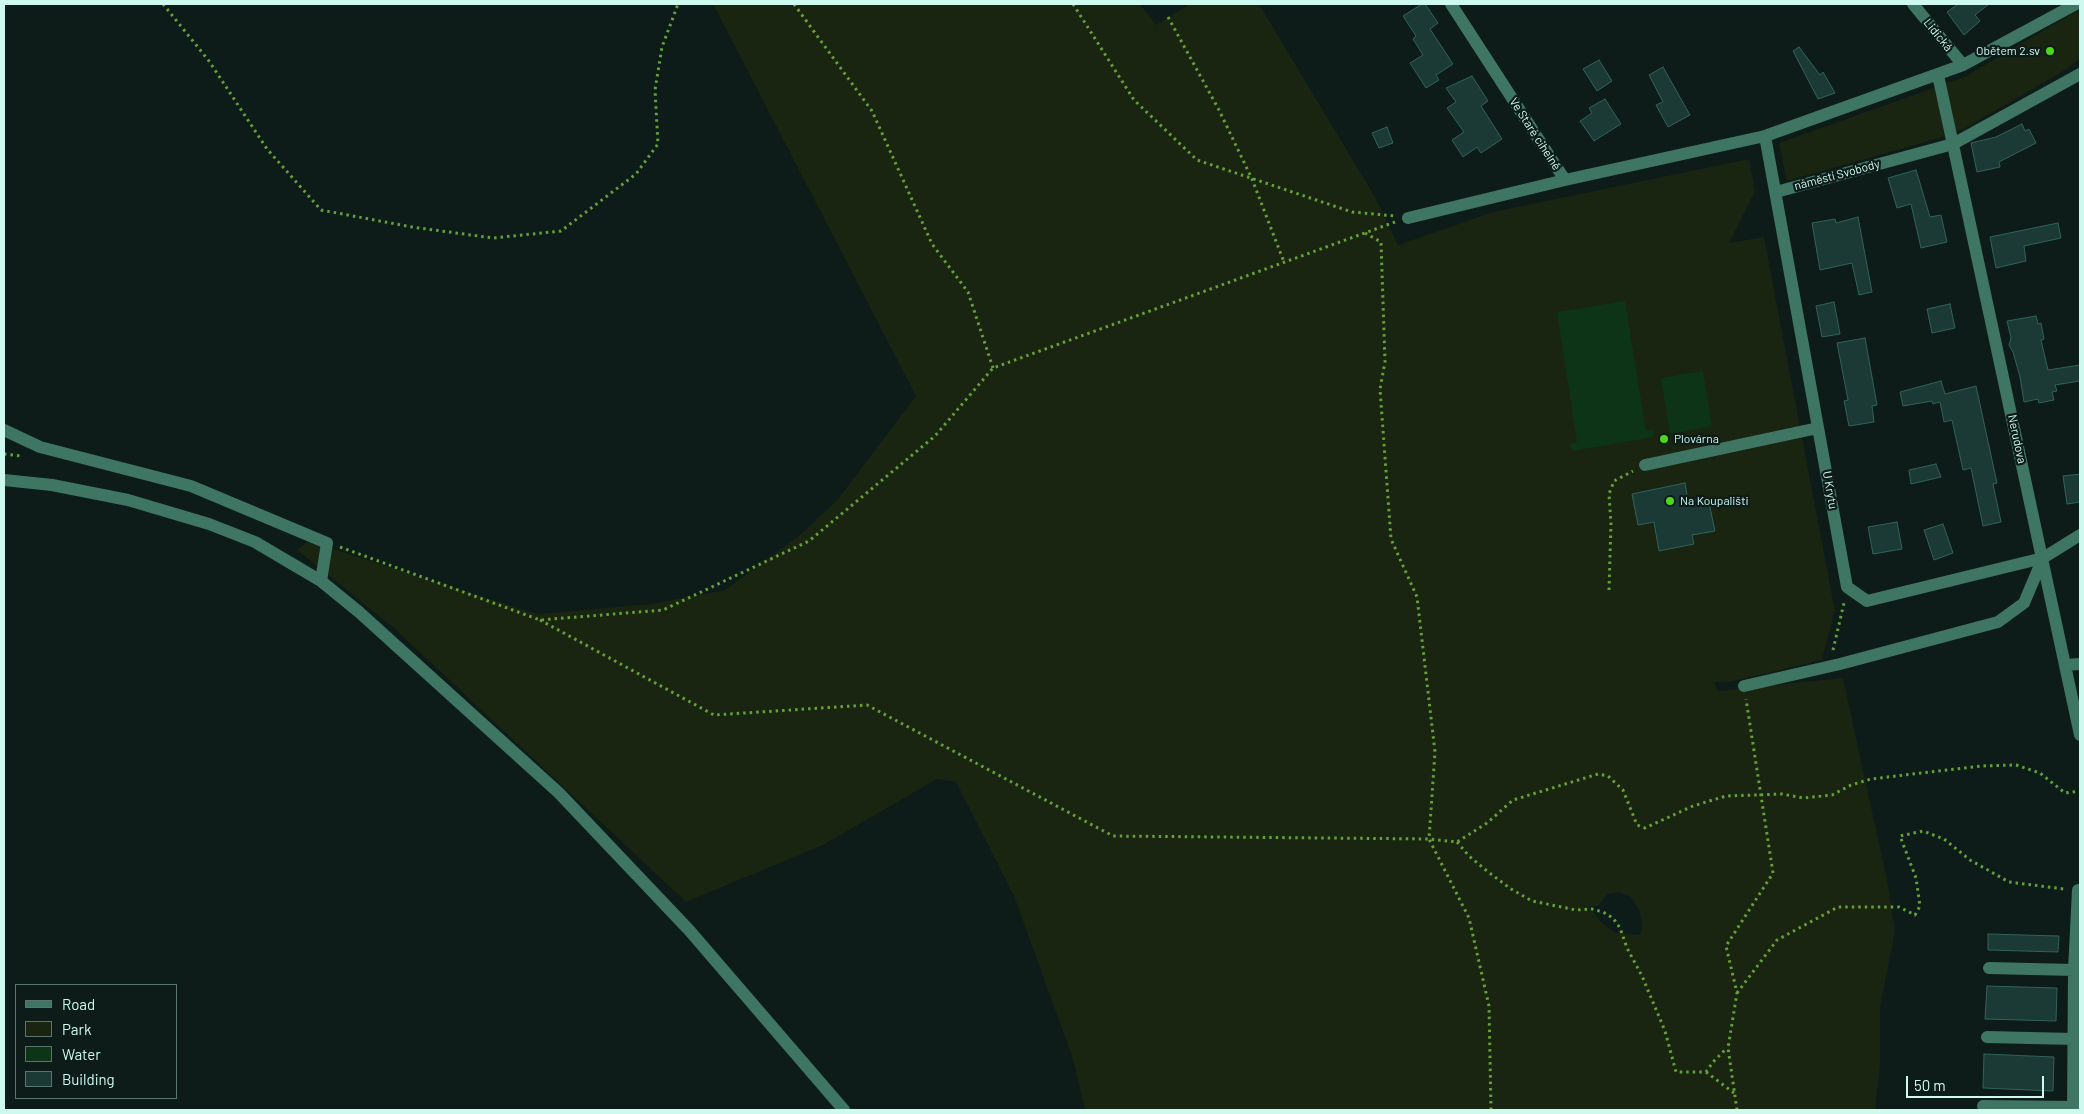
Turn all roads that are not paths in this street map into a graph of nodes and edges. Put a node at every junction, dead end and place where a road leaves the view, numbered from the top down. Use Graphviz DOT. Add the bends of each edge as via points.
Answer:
graph roads {
  1 [pos="1451,4"];
  2 [pos="1913,4"];
  3 [pos="2076,4"];
  4 [pos="1963,65"];
  5 [pos="2080,74"];
  6 [pos="1938,75"];
  7 [pos="1765,136"];
  8 [pos="1953,144"];
  9 [pos="1565,180"];
  10 [pos="1776,192"];
  11 [pos="1408,218"];
  12 [pos="1818,428"];
  13 [pos="4,430"];
  14 [pos="1645,465"];
  15 [pos="4,480"];
  16 [pos="2080,535"];
  17 [pos="2043,558"];
  18 [pos="321,581"];
  19 [pos="2080,664"];
  20 [pos="2065,665"];
  21 [pos="1744,686"];
  22 [pos="2080,735"];
  23 [pos="2079,890"];
  24 [pos="1989,968"];
  25 [pos="2074,970"];
  26 [pos="1987,1037"];
  27 [pos="2074,1039"];
  28 [pos="1983,1106"];
  29 [pos="2073,1109"];
  30 [pos="844,1110"];
  1 -- 9 [label="street, Ve Staré cihelně"];
  2 -- 4 [label="street, Lidická"];
  3 -- 4 [label="street"];
  4 -- 6 [label="street"];
  5 -- 8 [label="street, náměstí Svobody"];
  6 -- 7 [label="street"];
  6 -- 8 [label="street"];
  7 -- 9 [label="street"];
  7 -- 10 [label="street"];
  8 -- 10 [label="street, náměstí Svobody"];
  8 -- 17 [label="street, Nerudova"];
  9 -- 11 [label="street, Ve Staré cihelně"];
  10 -- 12 [label="street, U Krytu"];
  12 -- 14 [label="street"];
  12 -- 17 [label="street, U Krytu" via="1847,588 1867,601"];
  13 -- 18 [label="street" via="40,447 191,486 327,543"];
  15 -- 18 [label="street" via="52,485 128,500 209,524 255,542"];
  16 -- 17 [label="street"];
  17 -- 20 [label="street, Nerudova"];
  17 -- 21 [label="street" via="2024,603 1998,622"];
  18 -- 30 [label="street" via="560,793 689,930"];
  19 -- 20 [label="street"];
  20 -- 22 [label="street, Nerudova"];
  23 -- 25 [label="street"];
  24 -- 25 [label="street"];
  25 -- 27 [label="street"];
  26 -- 27 [label="street"];
  27 -- 29 [label="street"];
  28 -- 29 [label="street"];
}
